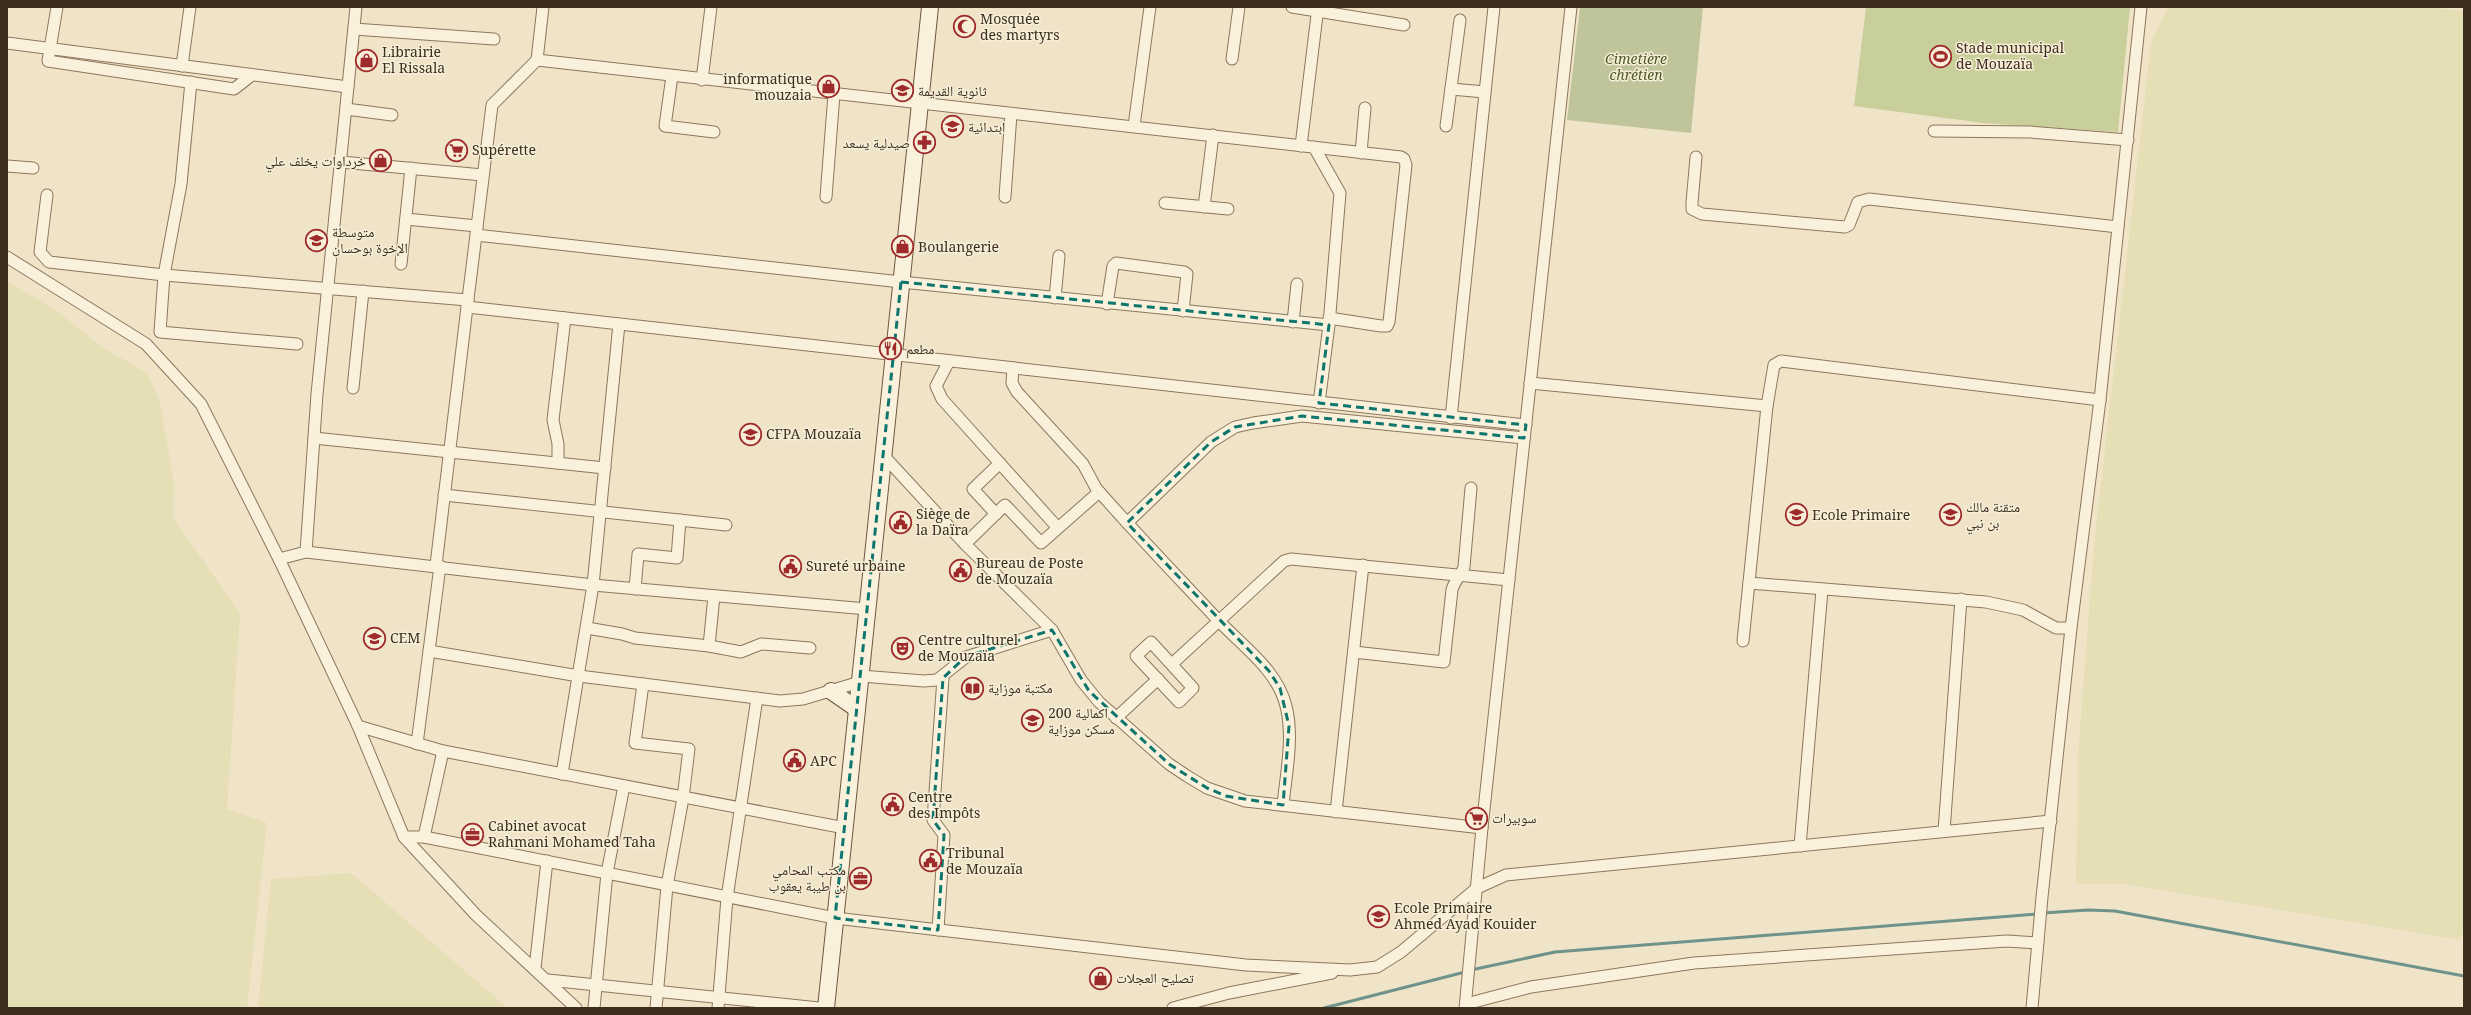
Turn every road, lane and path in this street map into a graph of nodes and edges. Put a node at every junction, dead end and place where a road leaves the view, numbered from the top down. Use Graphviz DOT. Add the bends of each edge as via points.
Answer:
graph roads {
  1 [pos="57,7"];
  2 [pos="190,7"];
  3 [pos="356,7"];
  4 [pos="542,7"];
  5 [pos="711,7"];
  6 [pos="930,7"];
  7 [pos="1150,7"];
  8 [pos="1239,7"];
  9 [pos="1292,7"];
  10 [pos="1494,7"];
  11 [pos="1571,7"];
  12 [pos="1317,8"];
  13 [pos="2142,9"];
  14 [pos="1460,20"];
  15 [pos="1404,25"];
  16 [pos="354,29"];
  17 [pos="494,39"];
  18 [pos="7,43"];
  19 [pos="51,50"];
  20 [pos="1232,59"];
  21 [pos="537,60"];
  22 [pos="182,66"];
  23 [pos="252,75"];
  24 [pos="672,76"];
  25 [pos="702,80"];
  26 [pos="191,82"];
  27 [pos="348,87"];
  28 [pos="1451,89"];
  29 [pos="1485,92"];
  30 [pos="834,94"];
  31 [pos="920,104"];
  32 [pos="1365,108"];
  33 [pos="346,109"];
  34 [pos="1011,114"];
  35 [pos="392,115"];
  36 [pos="1134,126"];
  37 [pos="1446,126"];
  38 [pos="1934,131"];
  39 [pos="714,132"];
  40 [pos="1213,135"];
  41 [pos="2128,140"];
  42 [pos="1301,146"];
  43 [pos="1314,147"];
  44 [pos="1361,152"];
  45 [pos="1696,157"];
  46 [pos="341,162"];
  47 [pos="7,166"];
  48 [pos="33,168"];
  49 [pos="411,168"];
  50 [pos="483,175"];
  51 [pos="47,196"];
  52 [pos="826,197"];
  53 [pos="1005,197"];
  54 [pos="1165,203"];
  55 [pos="1204,207"];
  56 [pos="1228,209"];
  57 [pos="406,219"];
  58 [pos="2118,227"];
  59 [pos="476,230"];
  60 [pos="1059,256"];
  61 [pos="7,257"];
  62 [pos="401,264"];
  63 [pos="164,275"];
  64 [pos="901,282"];
  65 [pos="1297,284"];
  66 [pos="329,288"];
  67 [pos="362,291"];
  68 [pos="1055,298"];
  69 [pos="468,304"];
  70 [pos="1107,304"];
  71 [pos="1183,311"];
  72 [pos="565,318"];
  73 [pos="1293,322"];
  74 [pos="1329,322"];
  75 [pos="619,324"];
  76 [pos="297,344"];
  77 [pos="894,355"];
  78 [pos="949,361"];
  79 [pos="1013,368"];
  80 [pos="1530,383"];
  81 [pos="353,388"];
  82 [pos="2100,400"];
  83 [pos="1319,403"];
  84 [pos="1767,406"];
  85 [pos="1451,418"];
  86 [pos="1526,425"];
  87 [pos="314,438"];
  88 [pos="1524,438"];
  89 [pos="450,452"];
  90 [pos="884,455"];
  91 [pos="558,463"];
  92 [pos="1000,463"];
  93 [pos="605,468"];
  94 [pos="1471,488"];
  95 [pos="1099,492"];
  96 [pos="444,495"];
  97 [pos="601,513"];
  98 [pos="996,514"];
  99 [pos="680,520"];
  100 [pos="1127,523"];
  101 [pos="726,525"];
  102 [pos="1058,528"];
  103 [pos="965,544"];
  104 [pos="306,552"];
  105 [pos="279,559"];
  106 [pos="1363,565"];
  107 [pos="438,566"];
  108 [pos="1461,577"];
  109 [pos="1509,580"];
  110 [pos="1749,583"];
  111 [pos="593,585"];
  112 [pos="635,589"];
  113 [pos="1822,590"];
  114 [pos="714,596"];
  115 [pos="1960,599"];
  116 [pos="867,609"];
  117 [pos="1219,621"];
  118 [pos="587,628"];
  119 [pos="2072,628"];
  120 [pos="1052,630"];
  121 [pos="1743,641"];
  122 [pos="709,646"];
  123 [pos="810,648"];
  124 [pos="429,651"];
  125 [pos="1354,652"];
  126 [pos="1172,664"];
  127 [pos="579,676"];
  128 [pos="943,678"];
  129 [pos="860,679"];
  130 [pos="1158,679"];
  131 [pos="643,684"];
  132 [pos="831,691"];
  133 [pos="757,698"];
  134 [pos="857,709"];
  135 [pos="1116,718"];
  136 [pos="358,726"];
  137 [pos="417,744"];
  138 [pos="443,751"];
  139 [pos="562,774"];
  140 [pos="624,786"];
  141 [pos="683,798"];
  142 [pos="1283,805"];
  143 [pos="742,810"];
  144 [pos="1336,812"];
  145 [pos="2051,821"];
  146 [pos="845,828"];
  147 [pos="1482,828"];
  148 [pos="1944,831"];
  149 [pos="404,837"];
  150 [pos="424,837"];
  151 [pos="1800,846"];
  152 [pos="547,861"];
  153 [pos="607,873"];
  154 [pos="667,886"];
  155 [pos="1477,888"];
  156 [pos="727,898"];
  157 [pos="835,918"];
  158 [pos="938,930"];
  159 [pos="2038,943"];
  160 [pos="535,968"];
  161 [pos="1350,970"];
  162 [pos="548,980"];
  163 [pos="596,985"];
  164 [pos="658,992"];
  165 [pos="718,1002"];
  166 [pos="1466,1006"];
  167 [pos="576,1008"];
  168 [pos="594,1008"];
  169 [pos="656,1008"];
  170 [pos="819,1008"];
  171 [pos="826,1008"];
  172 [pos="1173,1008"];
  173 [pos="2032,1008"];
  1 -- 19 [label="street"];
  2 -- 22 [label="street"];
  3 -- 16 [label="street"];
  4 -- 21 [label="street"];
  5 -- 25 [label="street"];
  6 -- 31 [label="main road"];
  7 -- 36 [label="street"];
  8 -- 20 [label="street"];
  9 -- 12 [label="street"];
  10 -- 29 [label="street"];
  11 -- 80 [label="street"];
  12 -- 15 [label="street"];
  12 -- 42 [label="street"];
  13 -- 41 [label="street"];
  14 -- 28 [label="street"];
  16 -- 17 [label="street"];
  16 -- 27 [label="street"];
  18 -- 19 [label="street"];
  19 -- 22 [label="street"];
  19 -- 26 [label="street" via="48,61"];
  21 -- 24 [label="street"];
  21 -- 50 [label="street" via="492,105"];
  22 -- 23 [label="street"];
  23 -- 26 [label="street" via="234,89"];
  23 -- 27 [label="street"];
  24 -- 25 [label="street"];
  24 -- 39 [label="street" via="665,126"];
  25 -- 30 [label="street"];
  26 -- 63 [label="street" via="181,184"];
  27 -- 33 [label="street"];
  28 -- 29 [label="street"];
  28 -- 37 [label="street"];
  29 -- 85 [label="street"];
  30 -- 31 [label="street"];
  30 -- 52 [label="street"];
  31 -- 34 [label="street"];
  31 -- 64 [label="main road"];
  32 -- 44 [label="street"];
  33 -- 35 [label="street"];
  33 -- 46 [label="street"];
  34 -- 36 [label="street"];
  34 -- 53 [label="street"];
  36 -- 40 [label="street"];
  38 -- 41 [label="street" via="2030,132"];
  40 -- 42 [label="street"];
  40 -- 55 [label="street"];
  41 -- 58 [label="street"];
  42 -- 43 [label="street"];
  43 -- 44 [label="street"];
  43 -- 74 [label="street" via="1340,194"];
  44 -- 74 [label="street" via="1401,157 1406,165 1390,322 1387,326 1381,326"];
  45 -- 58 [label="street" via="1692,209 1702,214 1845,226 1850,225 1858,202 1869,199"];
  46 -- 49 [label="street"];
  46 -- 66 [label="street"];
  47 -- 48 [label="street"];
  49 -- 50 [label="street"];
  49 -- 57 [label="street"];
  50 -- 59 [label="street"];
  51 -- 63 [label="street" via="40,252 49,262"];
  54 -- 55 [label="street"];
  55 -- 56 [label="street"];
  57 -- 59 [label="street"];
  57 -- 62 [label="street"];
  58 -- 82 [label="street"];
  59 -- 64 [label="street"];
  59 -- 69 [label="street"];
  60 -- 68 [label="street"];
  61 -- 105 [label="street" via="146,344 201,404"];
  63 -- 66 [label="street"];
  63 -- 76 [label="street" via="160,332"];
  64 -- 68 [label="street"];
  64 -- 77 [label="main road"];
  65 -- 73 [label="street"];
  66 -- 67 [label="street"];
  66 -- 87 [label="street"];
  67 -- 69 [label="street"];
  67 -- 81 [label="street"];
  68 -- 70 [label="street"];
  69 -- 72 [label="street"];
  69 -- 89 [label="street"];
  70 -- 71 [label="street"];
  70 -- 71 [label="street" via="1113,266 1116,263 1184,272 1186,274"];
  71 -- 73 [label="street"];
  72 -- 75 [label="street"];
  72 -- 91 [label="street" via="553,420 558,444"];
  73 -- 74 [label="street"];
  74 -- 83 [label="street"];
  75 -- 77 [label="street"];
  75 -- 93 [label="street"];
  77 -- 78 [label="street"];
  77 -- 90 [label="main road"];
  78 -- 79 [label="street"];
  78 -- 92 [label="street" via="936,386 938,392"];
  79 -- 83 [label="street"];
  79 -- 95 [label="street" via="1012,383 1017,392 1083,464"];
  80 -- 84 [label="street"];
  80 -- 86 [label="street"];
  82 -- 84 [label="street" via="1781,361 1774,365"];
  82 -- 119 [label="street"];
  83 -- 85 [label="street"];
  84 -- 110 [label="street"];
  85 -- 86 [label="street"];
  86 -- 88 [label="street"];
  87 -- 89 [label="street"];
  87 -- 104 [label="street"];
  88 -- 100 [label="street" via="1313,416 1253,423 1235,428 1211,442"];
  88 -- 109 [label="street"];
  89 -- 91 [label="street"];
  89 -- 96 [label="street"];
  90 -- 103 [label="street"];
  90 -- 116 [label="main road"];
  91 -- 93 [label="street"];
  92 -- 98 [label="street" via="973,489"];
  92 -- 102 [label="street"];
  93 -- 97 [label="street"];
  94 -- 108 [label="street"];
  95 -- 100 [label="street"];
  95 -- 102 [label="street"];
  96 -- 97 [label="street"];
  96 -- 107 [label="street"];
  97 -- 99 [label="street"];
  97 -- 111 [label="street"];
  98 -- 102 [label="street" via="1005,505 1041,543"];
  98 -- 103 [label="street"];
  99 -- 101 [label="street"];
  99 -- 112 [label="street" via="677,558 638,554"];
  100 -- 117 [label="street"];
  103 -- 120 [label="street"];
  104 -- 105 [label="street"];
  104 -- 107 [label="street"];
  105 -- 136 [label="street"];
  106 -- 108 [label="street"];
  106 -- 117 [label="street" via="1299,558 1284,561"];
  106 -- 125 [label="street"];
  107 -- 111 [label="street"];
  107 -- 124 [label="street"];
  108 -- 109 [label="street"];
  108 -- 125 [label="street" via="1452,590 1444,662"];
  109 -- 147 [label="street"];
  110 -- 113 [label="street"];
  110 -- 121 [label="street"];
  111 -- 112 [label="street"];
  111 -- 118 [label="street"];
  112 -- 114 [label="street"];
  113 -- 115 [label="street"];
  113 -- 151 [label="street"];
  114 -- 116 [label="street"];
  114 -- 122 [label="street"];
  115 -- 119 [label="street" via="2007,605 2023,610 2056,628"];
  115 -- 148 [label="street"];
  116 -- 129 [label="main road"];
  117 -- 126 [label="street"];
  117 -- 142 [label="street" via="1269,671 1280,688 1290,726"];
  118 -- 122 [label="street" via="634,638"];
  118 -- 127 [label="street"];
  119 -- 145 [label="street"];
  120 -- 128 [label="street" via="966,657"];
  120 -- 135 [label="street" via="1081,680"];
  122 -- 123 [label="street" via="741,652 761,644"];
  124 -- 127 [label="street"];
  124 -- 137 [label="street"];
  125 -- 144 [label="street"];
  126 -- 130 [label="street" via="1151,642 1136,656"];
  126 -- 130 [label="street" via="1193,688 1179,702"];
  127 -- 131 [label="street"];
  127 -- 139 [label="street"];
  128 -- 129 [label="street" via="931,682"];
  128 -- 158 [label="street" via="933,820 944,835"];
  129 -- 132 [label="street"];
  129 -- 134 [label="main road"];
  130 -- 135 [label="street"];
  131 -- 133 [label="street"];
  131 -- 141 [label="street" via="635,743 689,749"];
  132 -- 133 [label="street" via="795,700"];
  132 -- 134 [label="main road"];
  133 -- 143 [label="street"];
  134 -- 146 [label="main road"];
  135 -- 142 [label="street" via="1170,764 1207,788 1245,801"];
  136 -- 137 [label="street"];
  136 -- 149 [label="street"];
  137 -- 138 [label="street"];
  138 -- 139 [label="street"];
  138 -- 150 [label="street"];
  139 -- 140 [label="street"];
  140 -- 141 [label="street"];
  140 -- 153 [label="street"];
  141 -- 143 [label="street"];
  141 -- 154 [label="street"];
  142 -- 144 [label="street"];
  143 -- 146 [label="street"];
  143 -- 156 [label="street"];
  144 -- 147 [label="street"];
  145 -- 148 [label="street"];
  145 -- 159 [label="street"];
  146 -- 157 [label="main road"];
  147 -- 155 [label="street"];
  148 -- 151 [label="street"];
  149 -- 150 [label="street"];
  149 -- 160 [label="street" via="476,915"];
  150 -- 152 [label="street"];
  151 -- 155 [label="street" via="1506,875"];
  152 -- 153 [label="street"];
  152 -- 160 [label="street"];
  153 -- 154 [label="street"];
  153 -- 163 [label="street"];
  154 -- 156 [label="street"];
  154 -- 164 [label="street"];
  155 -- 161 [label="street" via="1389,960 1377,967"];
  155 -- 166 [label="street"];
  156 -- 157 [label="street"];
  156 -- 165 [label="street"];
  157 -- 158 [label="street"];
  157 -- 171 [label="main road"];
  158 -- 161 [label="street" via="1246,964"];
  159 -- 166 [label="street" via="2006,941 1694,963 1531,987"];
  159 -- 173 [label="street"];
  160 -- 162 [label="street"];
  161 -- 172 [label="street" via="1229,993"];
  162 -- 163 [label="street"];
  162 -- 167 [label="street"];
  163 -- 164 [label="street"];
  163 -- 168 [label="street"];
  164 -- 165 [label="street"];
  164 -- 169 [label="street"];
  165 -- 170 [label="street"];
}
